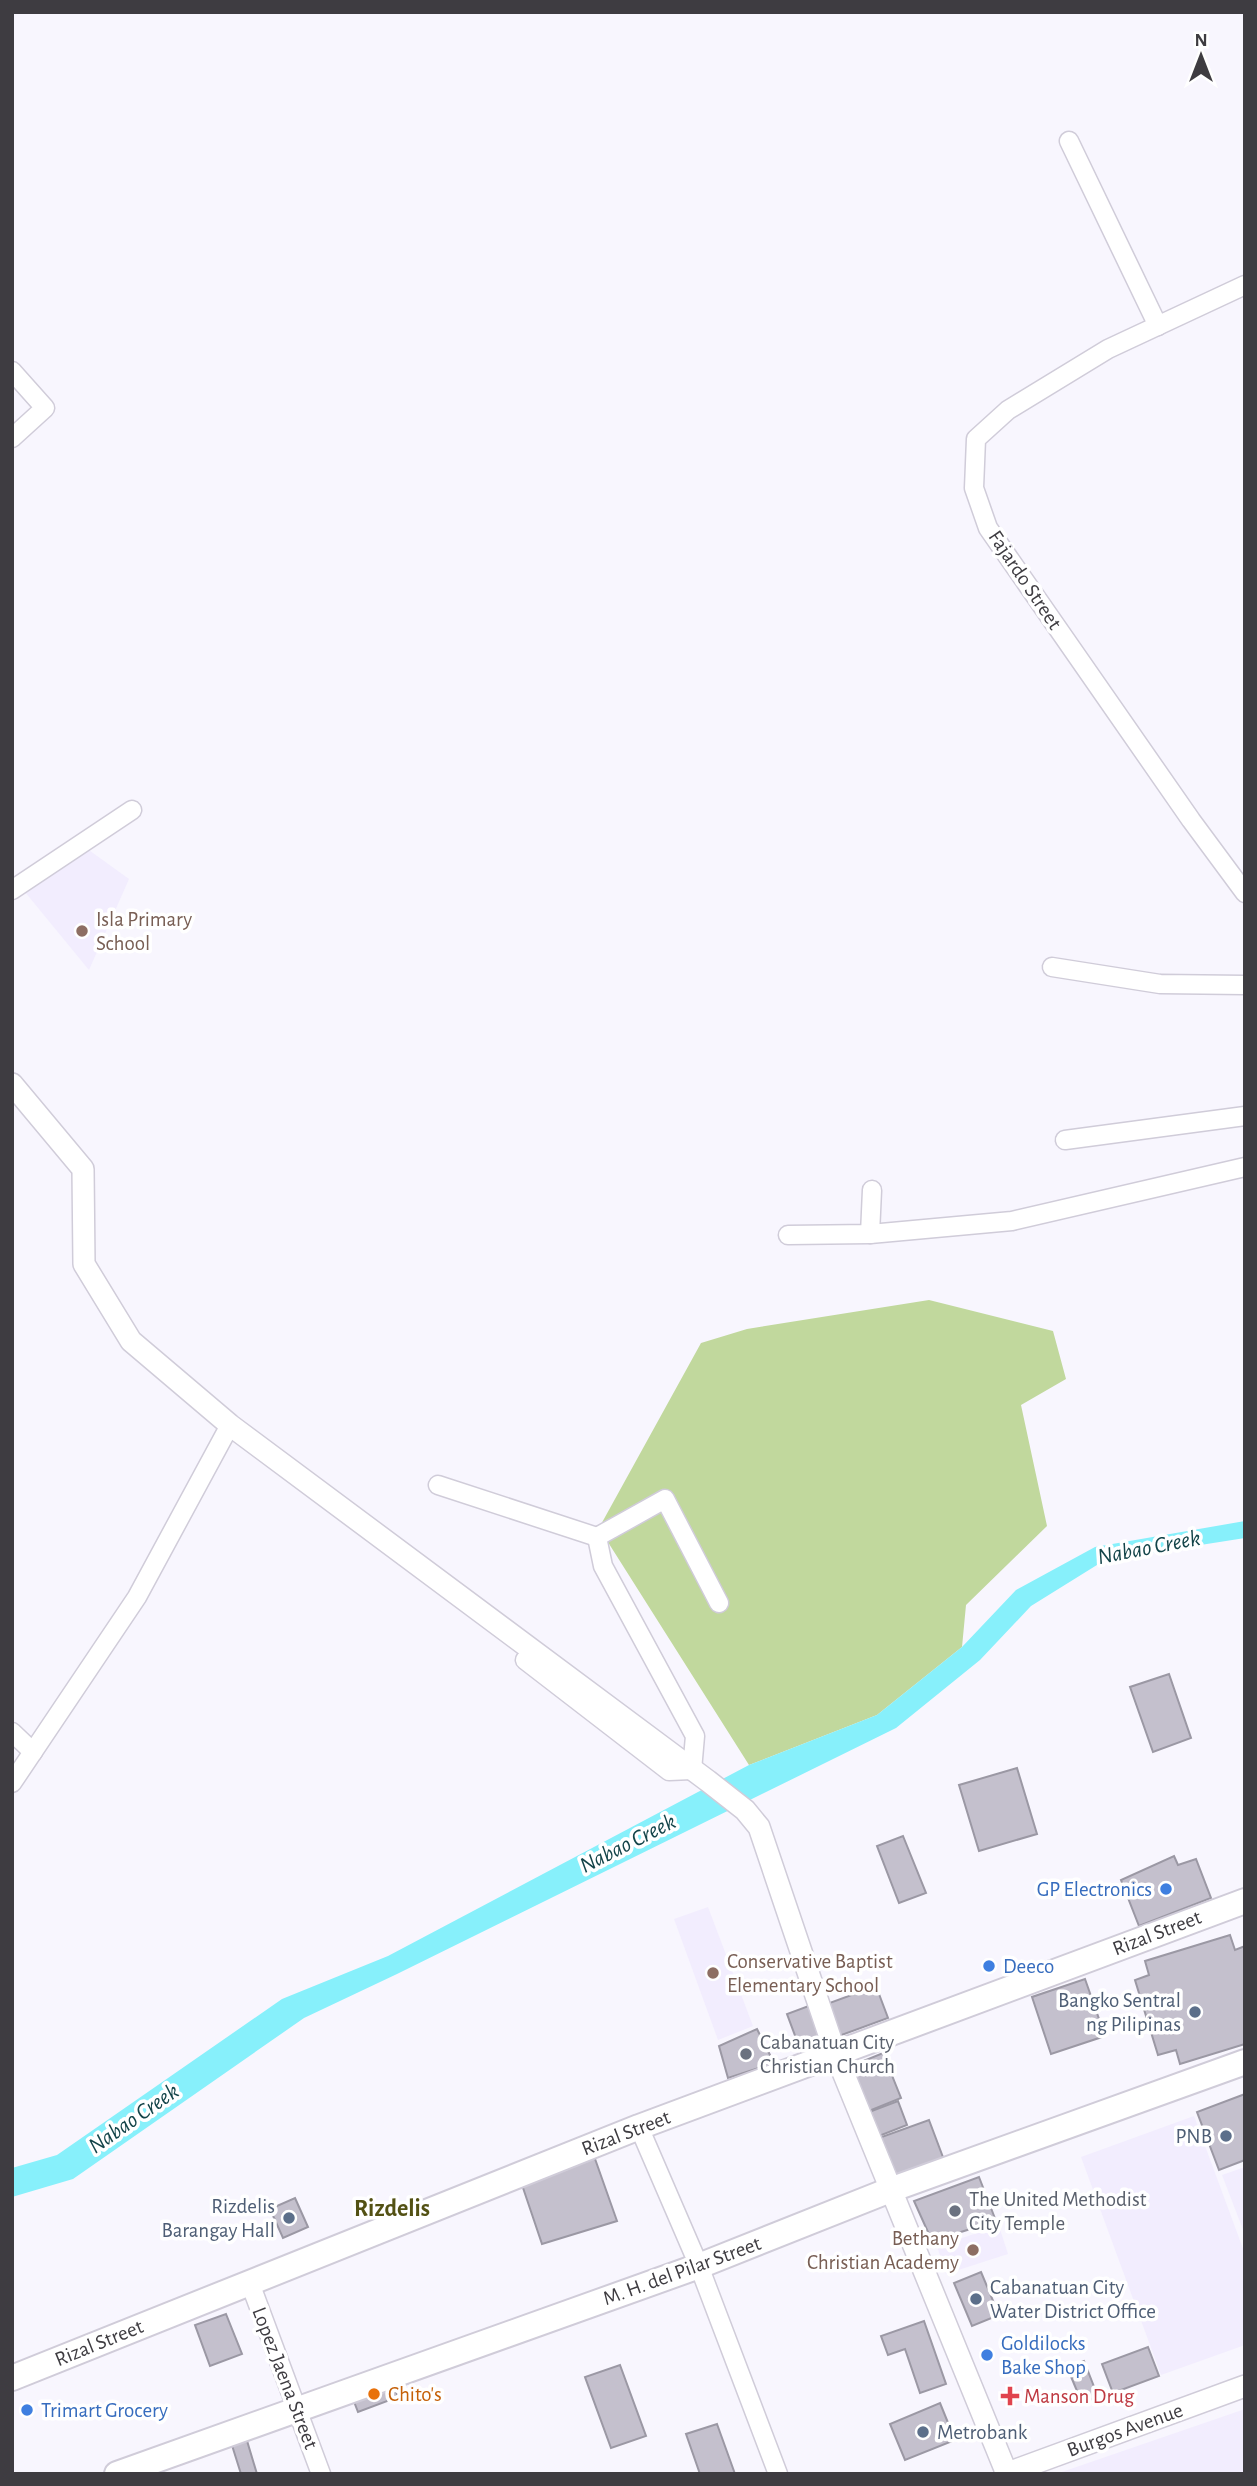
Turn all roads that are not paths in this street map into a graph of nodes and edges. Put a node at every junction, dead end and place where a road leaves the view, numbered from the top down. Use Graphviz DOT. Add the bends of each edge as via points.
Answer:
graph roads {
  1 [pos="1069,141"];
  2 [pos="1245,285"];
  3 [pos="1158,326"];
  4 [pos="12,371"];
  5 [pos="12,438"];
  6 [pos="132,810"];
  7 [pos="12,890"];
  8 [pos="1245,893"];
  9 [pos="1052,967"];
  10 [pos="1245,985"];
  11 [pos="12,1084"];
  12 [pos="1245,1116"];
  13 [pos="1065,1140"];
  14 [pos="1245,1167"];
  15 [pos="872,1190"];
  16 [pos="870,1234"];
  17 [pos="788,1235"];
  18 [pos="230,1425"];
  19 [pos="438,1485"];
  20 [pos="597,1537"];
  21 [pos="719,1603"];
  22 [pos="525,1661"];
  23 [pos="12,1732"];
  24 [pos="33,1752"];
  25 [pos="700,1775"];
  26 [pos="12,1783"];
  27 [pos="1245,1900"];
  28 [pos="836,2055"];
  29 [pos="1245,2062"];
  30 [pos="639,2127"];
  31 [pos="890,2190"];
  32 [pos="699,2266"];
  33 [pos="250,2283"];
  34 [pos="12,2378"];
  35 [pos="1245,2386"];
  36 [pos="296,2409"];
  37 [pos="117,2474"];
  38 [pos="321,2474"];
  39 [pos="778,2474"];
  40 [pos="1006,2474"];
  1 -- 3 [label="street"];
  2 -- 3 [label="street, Fajardo Street"];
  3 -- 8 [label="street, Fajardo Street" via="1108,349 1008,410 976,439 974,488 988,528"];
  4 -- 5 [label="street" via="45,408"];
  6 -- 7 [label="street"];
  9 -- 10 [label="street" via="1160,984"];
  11 -- 18 [label="street" via="83,1169 84,1264 131,1341"];
  12 -- 13 [label="street"];
  14 -- 16 [label="street" via="1012,1220"];
  15 -- 16 [label="street"];
  16 -- 17 [label="street"];
  18 -- 24 [label="street" via="137,1597"];
  18 -- 25 [label="street"];
  19 -- 20 [label="street"];
  20 -- 21 [label="street" via="665,1499"];
  20 -- 25 [label="street" via="603,1566 695,1736"];
  22 -- 25 [label="street" via="669,1771"];
  23 -- 24 [label="street"];
  24 -- 26 [label="street"];
  25 -- 28 [label="street" via="745,1810 758,1827"];
  27 -- 28 [label="main road, Rizal Street"];
  28 -- 30 [label="main road, Rizal Street"];
  28 -- 31 [label="street"];
  29 -- 31 [label="main road, M. H. del Pilar Street"];
  30 -- 32 [label="street"];
  30 -- 33 [label="main road, Rizal Street"];
  31 -- 32 [label="main road, M. H. del Pilar Street"];
  31 -- 40 [label="street"];
  32 -- 36 [label="main road, M. H. del Pilar Street"];
  32 -- 39 [label="street"];
  33 -- 34 [label="main road, Rizal Street"];
  33 -- 36 [label="street, Lopez Jaena Street"];
  35 -- 40 [label="street, Burgos Avenue"];
  36 -- 37 [label="main road, M. H. del Pilar Street"];
  36 -- 38 [label="street, Lopez Jaena Street"];
}
